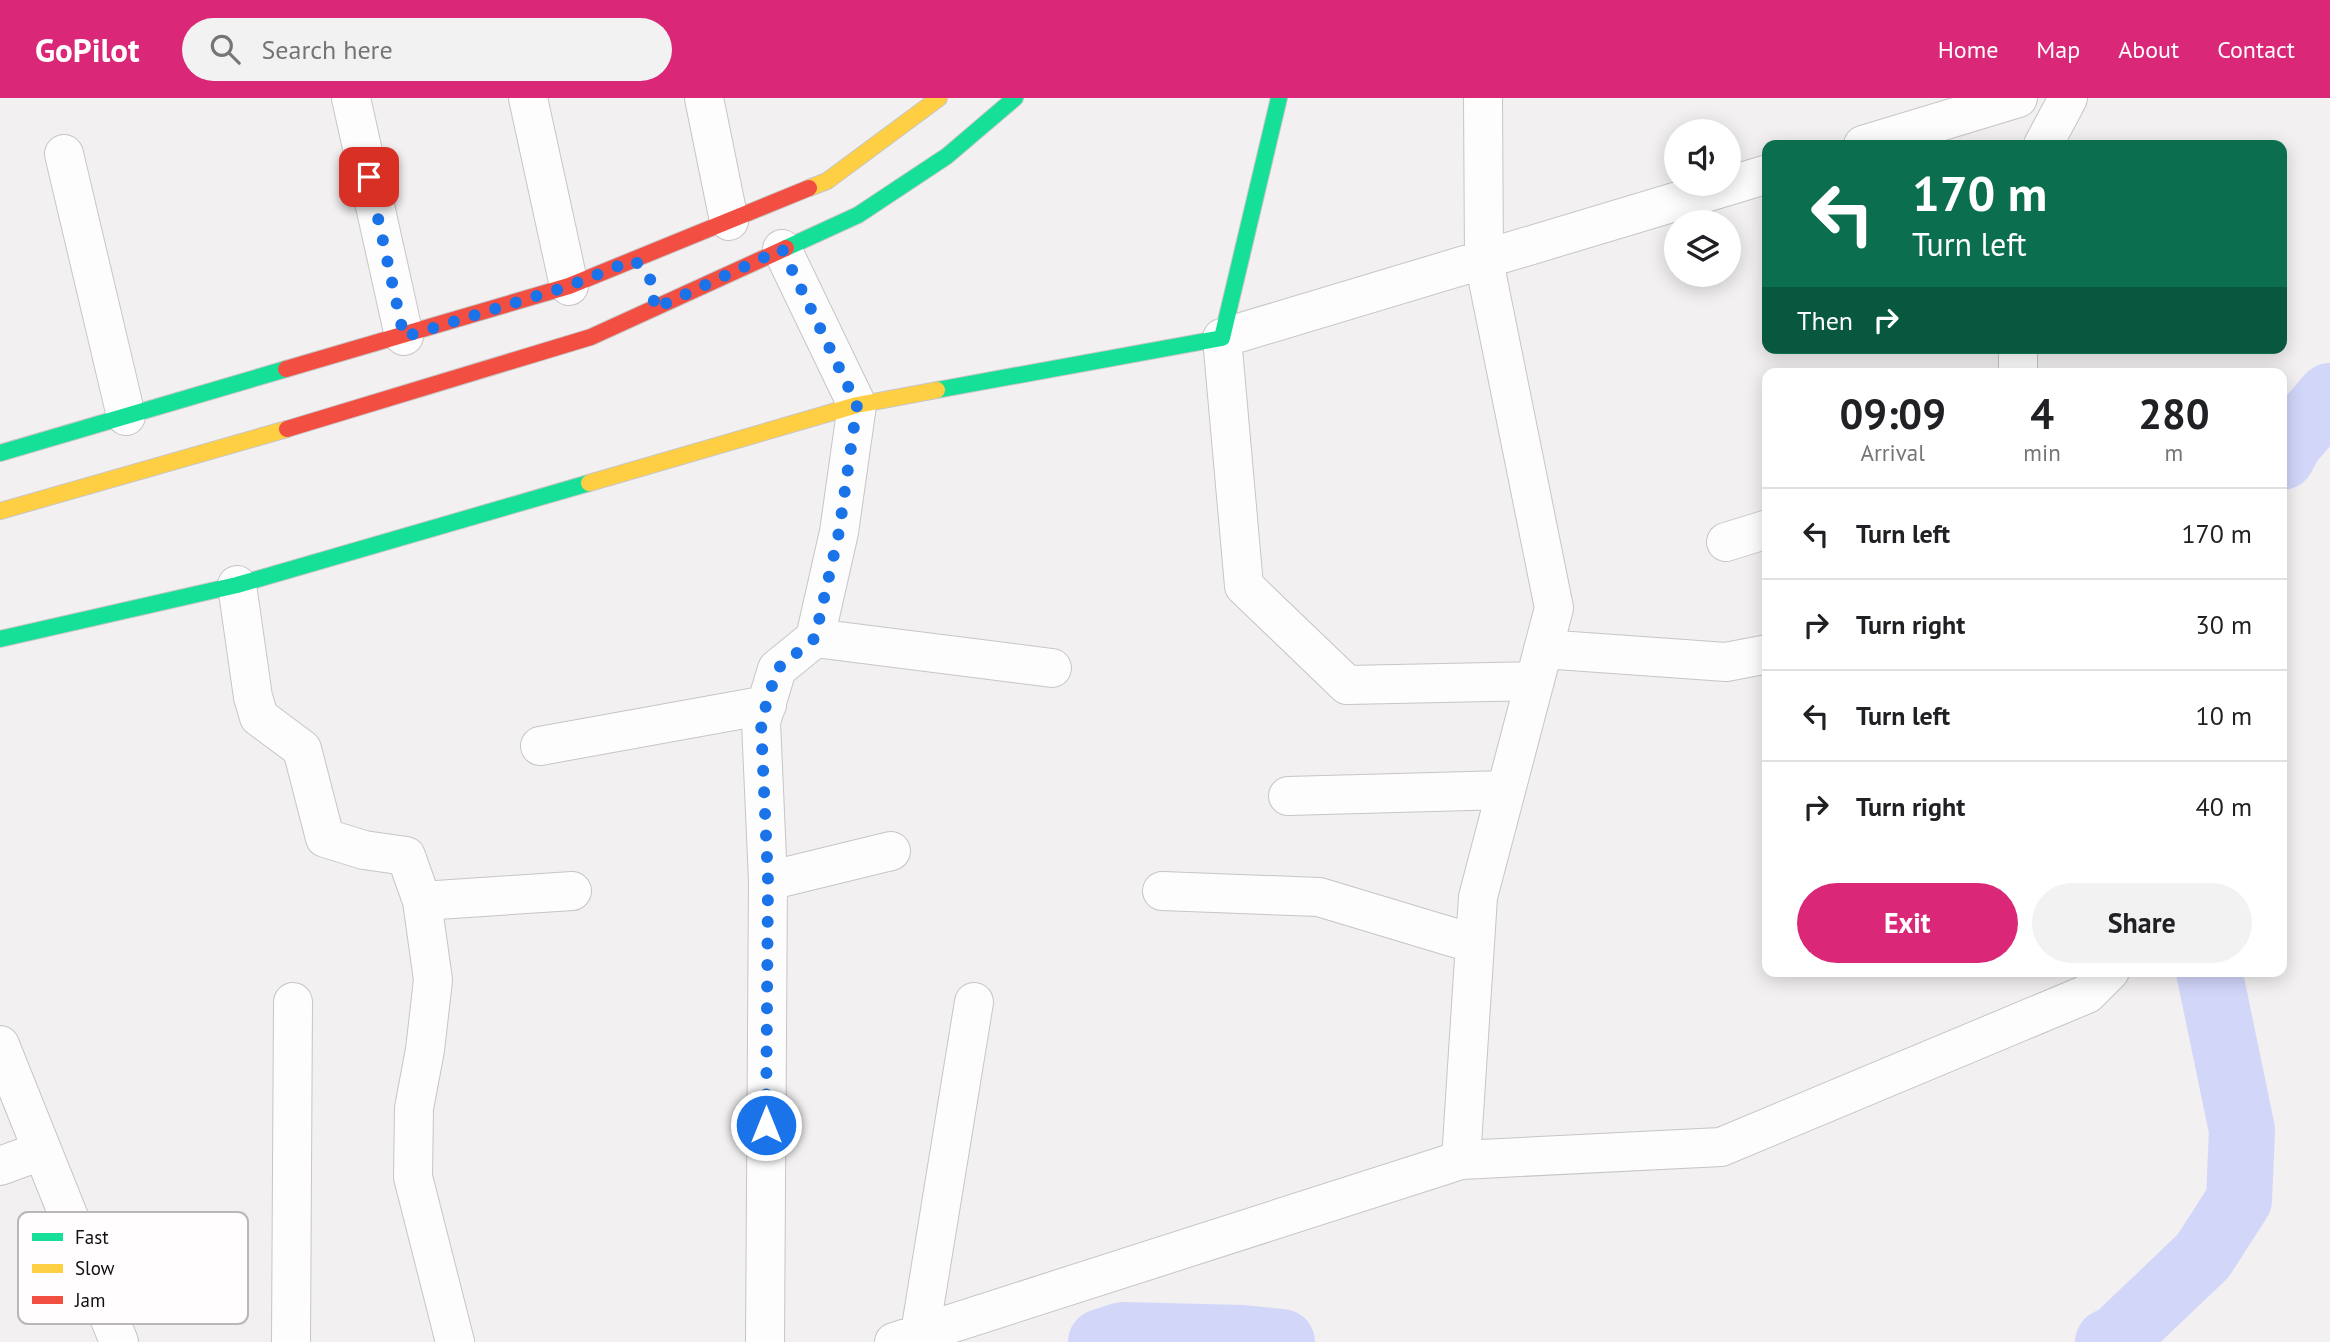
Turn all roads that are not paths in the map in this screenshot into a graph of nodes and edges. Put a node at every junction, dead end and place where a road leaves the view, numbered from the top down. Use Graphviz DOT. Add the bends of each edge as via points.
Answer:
graph roads {
  1 [pos="351,98"];
  2 [pos="528,98"];
  3 [pos="704,98"];
  4 [pos="939,98"];
  5 [pos="1015,98"];
  6 [pos="1279,98"];
  7 [pos="1483,98"];
  8 [pos="2018,98"];
  9 [pos="2068,98"];
  10 [pos="1879,140"];
  11 [pos="2046,140"];
  12 [pos="64,154"];
  13 [pos="1762,176"];
  14 [pos="714,232"];
  15 [pos="782,249"];
  16 [pos="1484,261"];
  17 [pos="713,266"];
  18 [pos="729,274"];
  19 [pos="569,286"];
  20 [pos="654,290"];
  21 [pos="654,309"];
  22 [pos="404,337"];
  23 [pos="1222,338"];
  24 [pos="857,405"];
  25 [pos="126,416"];
  26 [pos="0,453"];
  27 [pos="0,511"];
  28 [pos="1762,531"];
  29 [pos="1726,542"];
  30 [pos="237,585"];
  31 [pos="815,638"];
  32 [pos="0,639"];
  33 [pos="1762,655"];
  34 [pos="1539,665"];
  35 [pos="1052,668"];
  36 [pos="766,705"];
  37 [pos="540,746"];
  38 [pos="1506,790"];
  39 [pos="1288,796"];
  40 [pos="891,851"];
  41 [pos="768,881"];
  42 [pos="572,891"];
  43 [pos="1162,891"];
  44 [pos="422,901"];
  45 [pos="1475,944"];
  46 [pos="2104,977"];
  47 [pos="293,1002"];
  48 [pos="974,1002"];
  49 [pos="0,1045"];
  50 [pos="41,1151"];
  51 [pos="1461,1160"];
  52 [pos="0,1167"];
  53 [pos="66,1212"];
  54 [pos="112,1324"];
  55 [pos="907,1338"];
  56 [pos="119,1342"];
  57 [pos="291,1342"];
  58 [pos="455,1342"];
  59 [pos="765,1342"];
  1 -- 22 [label="street"];
  2 -- 19 [label="street"];
  3 -- 14 [label="street"];
  4 -- 14 [label="main road" via="827,181"];
  5 -- 15 [label="main road" via="947,156 858,215"];
  6 -- 23 [label="main road"];
  7 -- 16 [label="street"];
  8 -- 10 [label="street"];
  9 -- 11 [label="street"];
  12 -- 25 [label="street"];
  13 -- 16 [label="street"];
  14 -- 19 [label="main road" via="639,264"];
  15 -- 18 [label="main road"];
  15 -- 24 [label="street"];
  16 -- 23 [label="street"];
  16 -- 34 [label="street" via="1554,608"];
  17 -- 18 [label="main road"];
  18 -- 21 [label="main road"];
  19 -- 22 [label="main road"];
  20 -- 21 [label="main road"];
  21 -- 27 [label="main road" via="591,337"];
  22 -- 25 [label="main road"];
  23 -- 24 [label="main road"];
  23 -- 34 [label="street" via="1244,586 1347,685"];
  24 -- 30 [label="main road"];
  24 -- 31 [label="street" via="839,532"];
  25 -- 26 [label="main road"];
  28 -- 29 [label="street"];
  30 -- 32 [label="main road"];
  30 -- 44 [label="street" via="259,717 302,748 325,838 406,856"];
  31 -- 35 [label="street"];
  31 -- 36 [label="street" via="777,669"];
  33 -- 34 [label="street" via="1726,662"];
  34 -- 38 [label="street"];
  36 -- 37 [label="street"];
  36 -- 41 [label="street" via="761,722"];
  38 -- 39 [label="street"];
  38 -- 45 [label="street" via="1478,897"];
  40 -- 41 [label="street"];
  41 -- 59 [label="street"];
  42 -- 44 [label="street"];
  43 -- 45 [label="street" via="1319,897"];
  44 -- 58 [label="street" via="433,979 414,1108 413,1177"];
  45 -- 51 [label="street"];
  46 -- 51 [label="street" via="2087,995 1721,1147"];
  47 -- 57 [label="street"];
  48 -- 55 [label="street"];
  49 -- 50 [label="street"];
  50 -- 52 [label="street"];
  50 -- 53 [label="street"];
  51 -- 55 [label="street"];
  54 -- 56 [label="street"];
}
